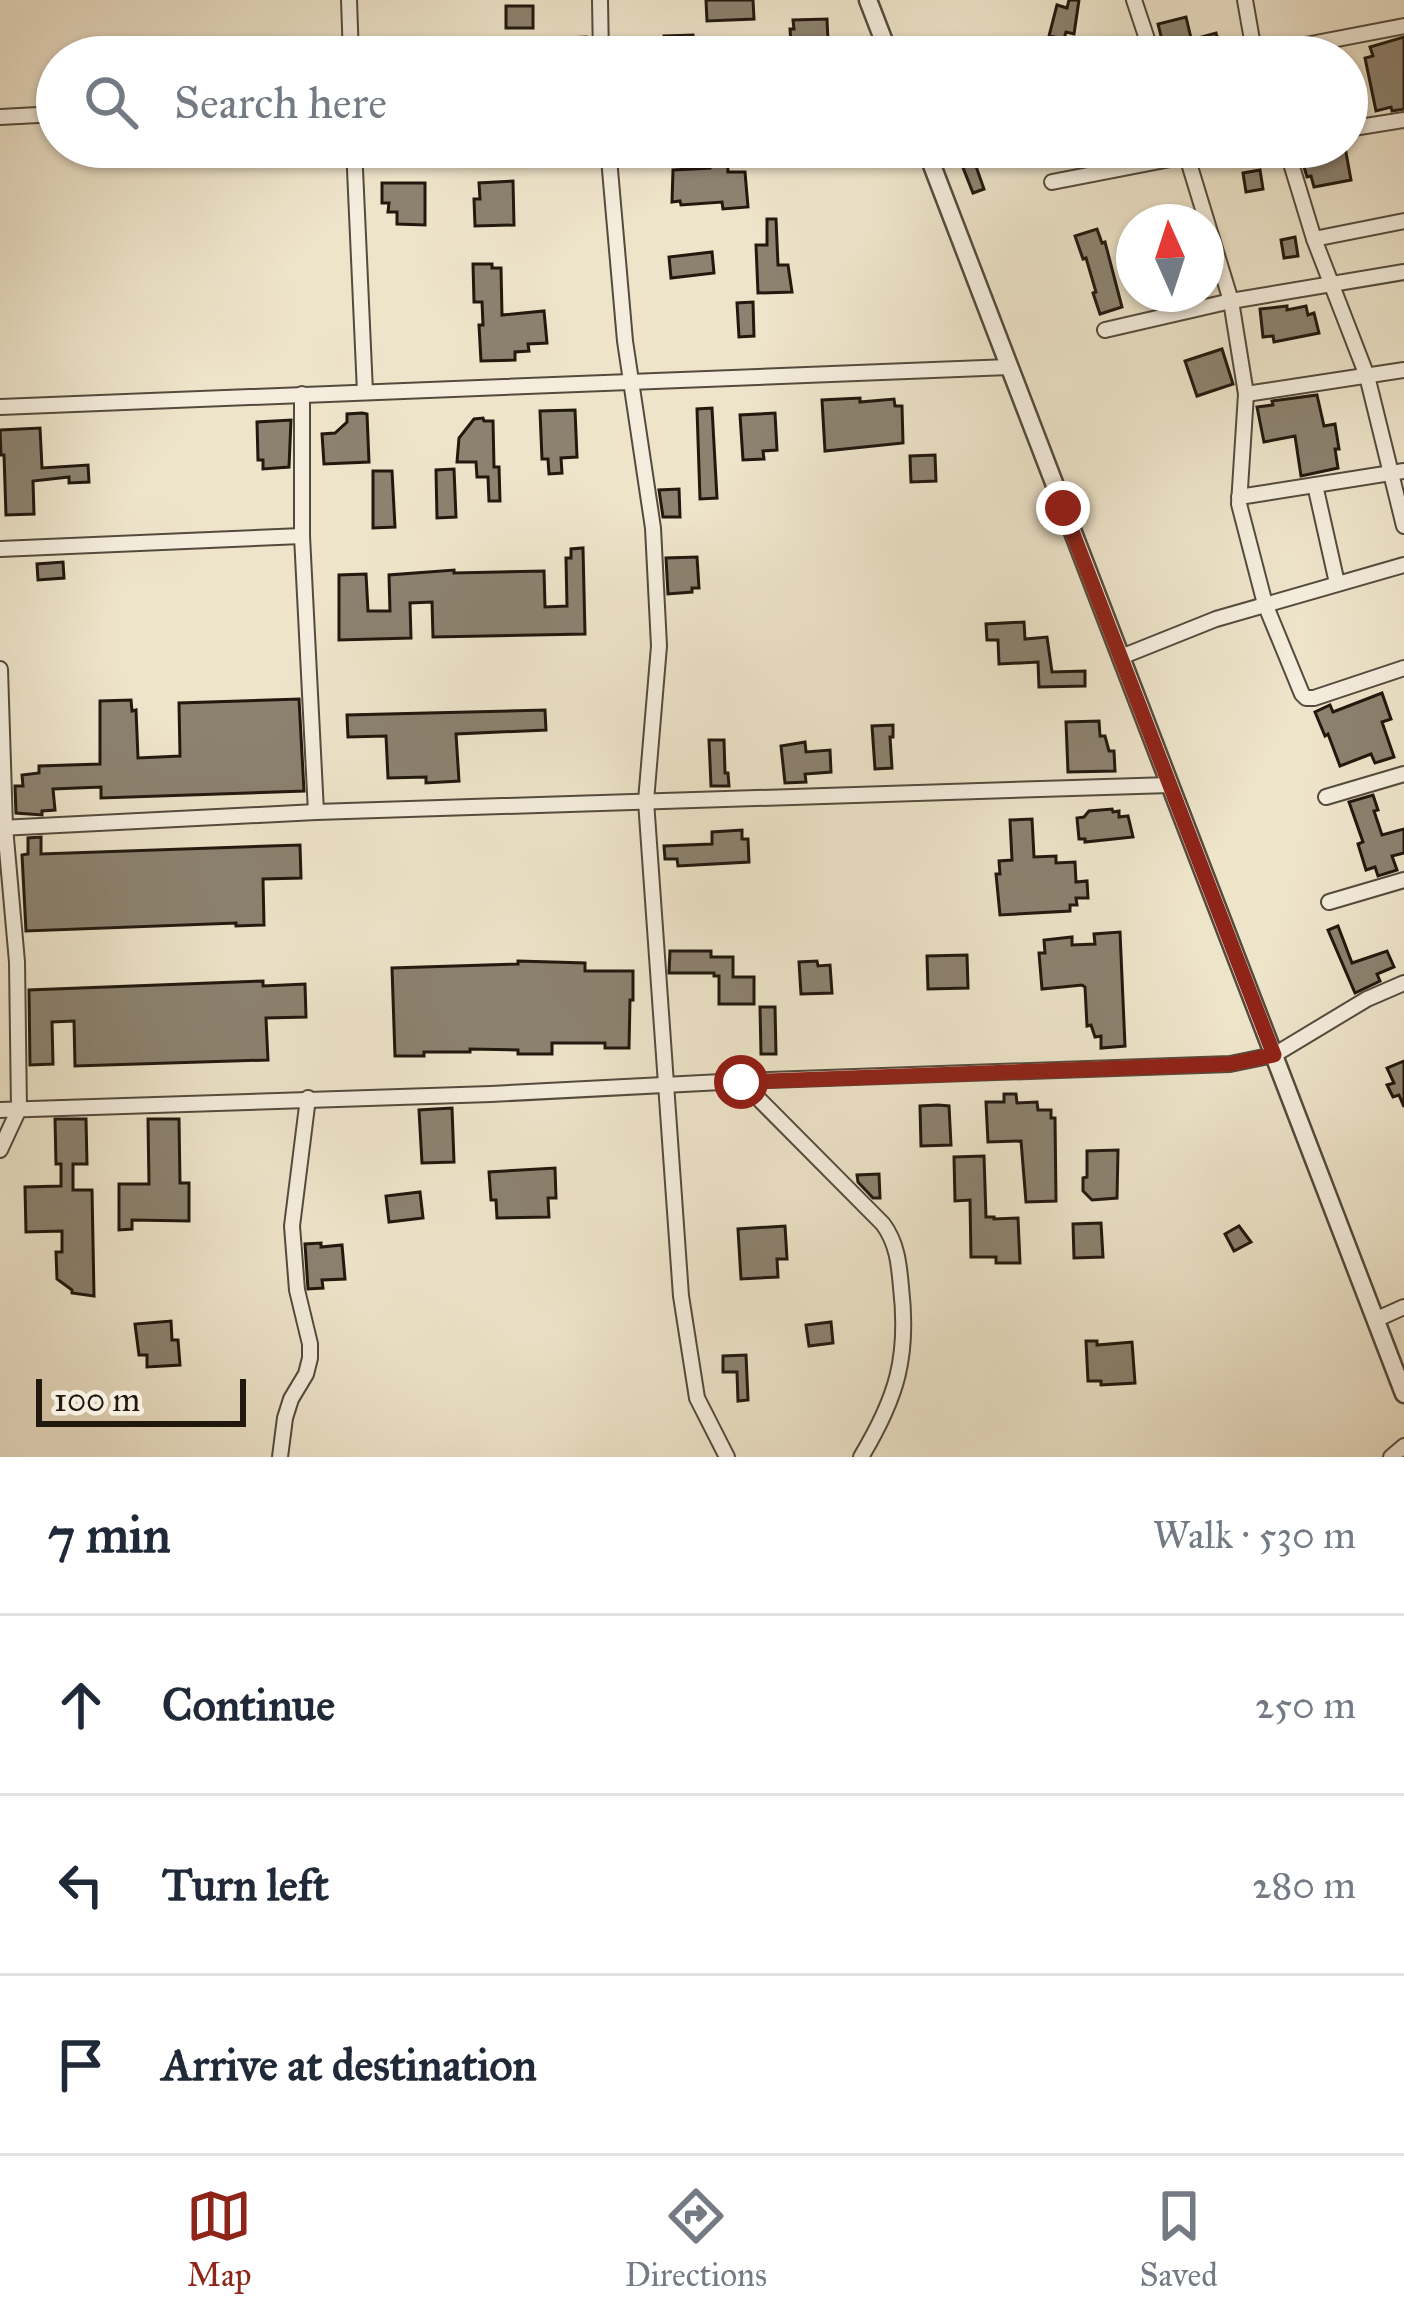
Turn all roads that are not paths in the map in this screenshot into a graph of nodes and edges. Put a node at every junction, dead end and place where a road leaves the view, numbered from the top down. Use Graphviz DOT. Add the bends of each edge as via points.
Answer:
graph roads {
  1 [pos="350,0"];
  2 [pos="600,0"];
  3 [pos="868,0"];
  4 [pos="1134,0"];
  5 [pos="1245,0"];
  6 [pos="1404,26"];
  7 [pos="351,36"];
  8 [pos="601,36"];
  9 [pos="882,36"];
  10 [pos="1146,36"];
  11 [pos="1251,36"];
  12 [pos="1354,36"];
  13 [pos="36,115"];
  14 [pos="0,117"];
  15 [pos="1404,120"];
  16 [pos="1368,126"];
  17 [pos="355,168"];
  18 [pos="610,168"];
  19 [pos="933,168"];
  20 [pos="1113,168"];
  21 [pos="1191,168"];
  22 [pos="1292,168"];
  23 [pos="1052,182"];
  24 [pos="1404,221"];
  25 [pos="1314,239"];
  26 [pos="1404,272"];
  27 [pos="1333,285"];
  28 [pos="1231,301"];
  29 [pos="1105,330"];
  30 [pos="1010,367"];
  31 [pos="1404,370"];
  32 [pos="1367,376"];
  33 [pos="632,382"];
  34 [pos="365,392"];
  35 [pos="302,394"];
  36 [pos="1246,394"];
  37 [pos="0,407"];
  38 [pos="1397,472"];
  39 [pos="1315,485"];
  40 [pos="1239,496"];
  41 [pos="1404,526"];
  42 [pos="302,536"];
  43 [pos="0,549"];
  44 [pos="1403,567"];
  45 [pos="1337,583"];
  46 [pos="1265,604"];
  47 [pos="1121,657"];
  48 [pos="1404,668"];
  49 [pos="0,669"];
  50 [pos="0,690"];
  51 [pos="1404,774"];
  52 [pos="1170,785"];
  53 [pos="1326,797"];
  54 [pos="646,801"];
  55 [pos="316,812"];
  56 [pos="3,828"];
  57 [pos="1404,880"];
  58 [pos="1329,902"];
  59 [pos="0,962"];
  60 [pos="17,962"];
  61 [pos="1404,983"];
  62 [pos="1274,1055"];
  63 [pos="741,1082"];
  64 [pos="664,1085"];
  65 [pos="308,1098"];
  66 [pos="20,1109"];
  67 [pos="0,1110"];
  68 [pos="0,1150"];
  69 [pos="1404,1307"];
  70 [pos="1376,1320"];
  71 [pos="1404,1394"];
  72 [pos="1404,1447"];
  73 [pos="280,1457"];
  74 [pos="727,1457"];
  75 [pos="861,1457"];
  76 [pos="1391,1457"];
  1 -- 7 [label="street"];
  2 -- 8 [label="street"];
  3 -- 9 [label="street"];
  4 -- 10 [label="street"];
  5 -- 11 [label="street"];
  6 -- 12 [label="street"];
  13 -- 14 [label="street"];
  15 -- 16 [label="street"];
  17 -- 34 [label="street"];
  18 -- 33 [label="street"];
  19 -- 30 [label="street"];
  20 -- 23 [label="street"];
  21 -- 28 [label="street"];
  22 -- 25 [label="street"];
  24 -- 25 [label="street"];
  25 -- 27 [label="street"];
  26 -- 27 [label="street"];
  27 -- 28 [label="street"];
  27 -- 32 [label="street"];
  28 -- 29 [label="street"];
  28 -- 36 [label="street"];
  30 -- 33 [label="street"];
  30 -- 47 [label="street"];
  31 -- 32 [label="street"];
  32 -- 36 [label="street"];
  32 -- 38 [label="street"];
  33 -- 34 [label="street"];
  33 -- 54 [label="street" via="653,528 659,646"];
  34 -- 35 [label="street"];
  35 -- 37 [label="street"];
  35 -- 42 [label="street"];
  36 -- 40 [label="street"];
  38 -- 39 [label="street"];
  38 -- 41 [label="street"];
  39 -- 40 [label="street"];
  39 -- 45 [label="street"];
  40 -- 46 [label="street"];
  42 -- 43 [label="street"];
  42 -- 55 [label="street"];
  44 -- 45 [label="street"];
  45 -- 46 [label="street"];
  46 -- 47 [label="street"];
  46 -- 48 [label="street" via="1306,698"];
  47 -- 52 [label="street"];
  49 -- 50 [label="street"];
  50 -- 56 [label="street"];
  51 -- 53 [label="street"];
  52 -- 54 [label="street"];
  52 -- 62 [label="street"];
  54 -- 55 [label="street"];
  54 -- 64 [label="street"];
  55 -- 56 [label="street"];
  56 -- 60 [label="street"];
  57 -- 58 [label="street"];
  59 -- 60 [label="street"];
  60 -- 66 [label="street"];
  61 -- 62 [label="street"];
  62 -- 63 [label="street" via="1230,1064"];
  62 -- 70 [label="street"];
  63 -- 64 [label="street"];
  63 -- 75 [label="street" via="883,1224 896,1247 902,1361"];
  64 -- 65 [label="street"];
  64 -- 74 [label="street" via="691,1369"];
  65 -- 66 [label="street"];
  65 -- 73 [label="street" via="292,1226 310,1358 285,1418"];
  66 -- 67 [label="street"];
  66 -- 68 [label="street"];
  69 -- 70 [label="street"];
  70 -- 71 [label="street"];
  72 -- 76 [label="street"];
}
